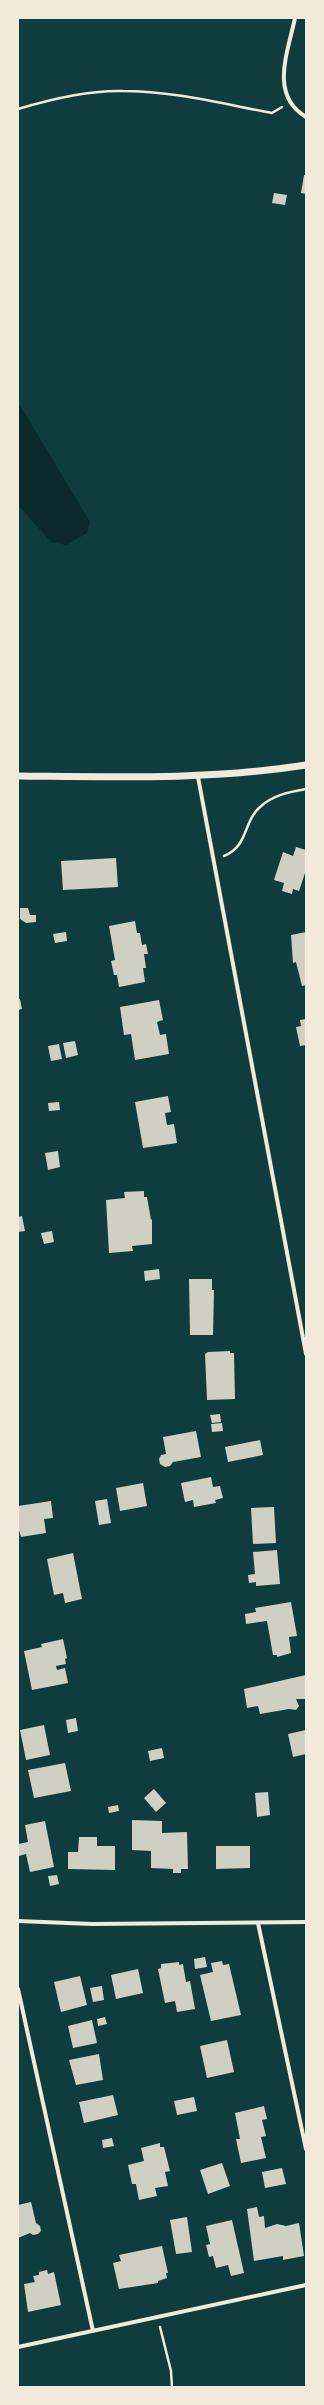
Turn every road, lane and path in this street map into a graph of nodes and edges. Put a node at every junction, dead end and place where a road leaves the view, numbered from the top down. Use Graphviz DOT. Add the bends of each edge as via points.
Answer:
graph roads {
  1 [pos="295,18"];
  2 [pos="290,104"];
  3 [pos="18,109"];
  4 [pos="306,117"];
  5 [pos="306,765"];
  6 [pos="18,776"];
  7 [pos="198,777"];
  8 [pos="306,789"];
  9 [pos="212,857"];
  10 [pos="306,1354"];
  11 [pos="18,1921"];
  12 [pos="306,1922"];
  13 [pos="258,1923"];
  14 [pos="18,1989"];
  15 [pos="306,2149"];
  16 [pos="306,2285"];
  17 [pos="157,2317"];
  18 [pos="93,2331"];
  19 [pos="18,2347"];
  20 [pos="172,2387"];
  1 -- 2 [label="street" via="283,75 283,85"];
  2 -- 3 [label="path" via="272,113 190,98 124,91 86,94"];
  2 -- 4 [label="street"];
  5 -- 7 [label="street" via="256,773"];
  6 -- 7 [label="street"];
  7 -- 9 [label="street"];
  8 -- 9 [label="path" via="284,793 264,803 254,814 234,852"];
  9 -- 10 [label="street"];
  11 -- 13 [label="street" via="92,1924"];
  12 -- 13 [label="street"];
  13 -- 15 [label="street"];
  14 -- 18 [label="street"];
  16 -- 17 [label="street"];
  17 -- 18 [label="street"];
  17 -- 20 [label="path" via="170,2365"];
  18 -- 19 [label="street"];
}
